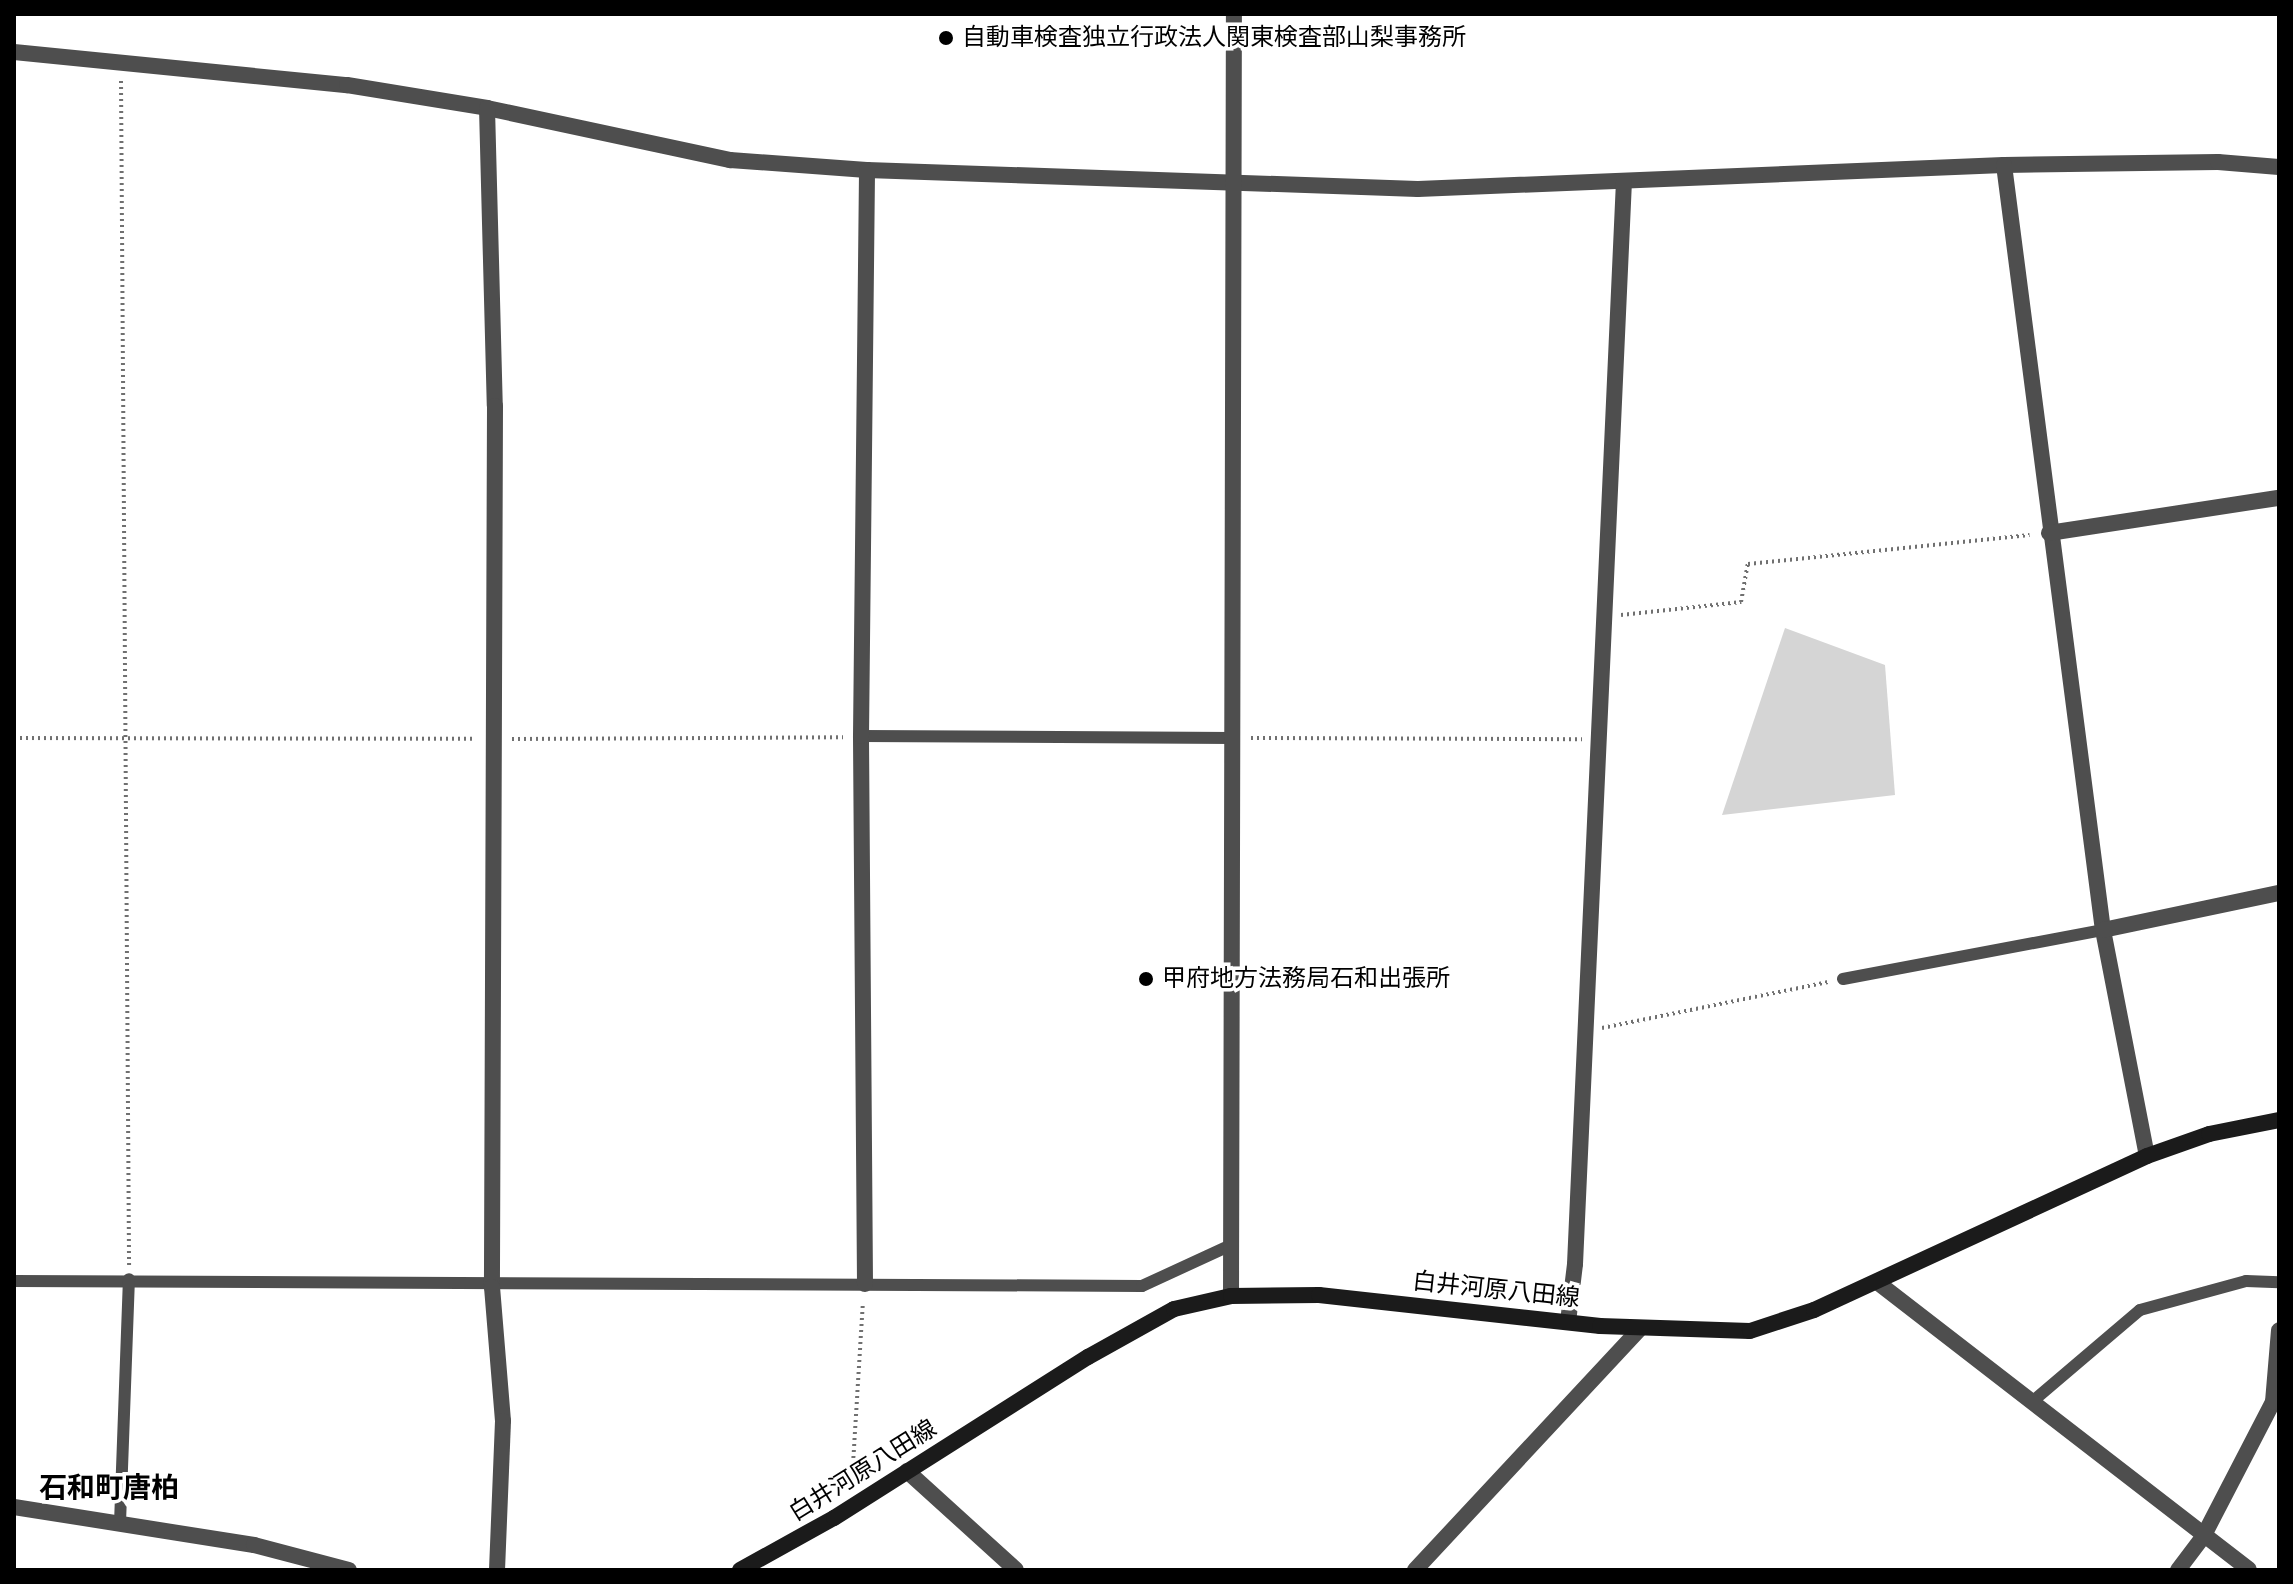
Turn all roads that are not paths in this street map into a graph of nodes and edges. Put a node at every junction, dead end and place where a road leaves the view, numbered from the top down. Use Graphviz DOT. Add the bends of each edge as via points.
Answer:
graph roads {
  1 [pos="1234,14"];
  2 [pos="14,52"];
  3 [pos="487,108"];
  4 [pos="2004,165"];
  5 [pos="2279,167"];
  6 [pos="867,170"];
  7 [pos="1624,182"];
  8 [pos="1234,184"];
  9 [pos="2279,498"];
  10 [pos="2049,533"];
  11 [pos="861,736"];
  12 [pos="1233,738"];
  13 [pos="2279,893"];
  14 [pos="2103,930"];
  15 [pos="1843,979"];
  16 [pos="2279,1120"];
  17 [pos="2147,1156"];
  18 [pos="1231,1245"];
  19 [pos="129,1279"];
  20 [pos="14,1281"];
  21 [pos="1877,1282"];
  22 [pos="2279,1282"];
  23 [pos="865,1284"];
  24 [pos="492,1287"];
  25 [pos="1231,1296"];
  26 [pos="1568,1322"];
  27 [pos="1640,1329"];
  28 [pos="2279,1330"];
  29 [pos="2033,1401"];
  30 [pos="907,1471"];
  31 [pos="14,1507"];
  32 [pos="120,1523"];
  33 [pos="2203,1537"];
  34 [pos="349,1570"];
  35 [pos="497,1570"];
  36 [pos="740,1570"];
  37 [pos="1016,1570"];
  38 [pos="1415,1570"];
  39 [pos="2178,1570"];
  40 [pos="2249,1570"];
  1 -- 8 [label="street"];
  2 -- 3 [label="street" via="347,85"];
  3 -- 6 [label="street" via="730,160"];
  3 -- 24 [label="street" via="495,406"];
  4 -- 5 [label="street" via="2218,162"];
  4 -- 7 [label="street"];
  4 -- 10 [label="street"];
  6 -- 8 [label="street"];
  6 -- 11 [label="street"];
  7 -- 8 [label="street" via="1418,189"];
  7 -- 26 [label="street" via="1607,617"];
  8 -- 12 [label="street"];
  9 -- 10 [label="street"];
  10 -- 14 [label="street"];
  11 -- 12 [label="lane"];
  11 -- 23 [label="street"];
  12 -- 18 [label="street"];
  13 -- 14 [label="street"];
  14 -- 15 [label="lane"];
  14 -- 17 [label="street"];
  16 -- 17 [label="main road, 白井河原八田線" via="2209,1134"];
  17 -- 21 [label="main road, 白井河原八田線"];
  18 -- 23 [label="lane" via="1142,1286"];
  18 -- 25 [label="street"];
  19 -- 20 [label="lane"];
  19 -- 24 [label="lane"];
  19 -- 32 [label="lane"];
  21 -- 27 [label="main road, 白井河原八田線" via="1750,1331"];
  21 -- 29 [label="street"];
  22 -- 29 [label="lane" via="2246,1281 2140,1310"];
  23 -- 24 [label="lane"];
  24 -- 35 [label="street" via="503,1421"];
  25 -- 26 [label="main road, 白井河原八田線" via="1319,1295"];
  25 -- 30 [label="main road, 白井河原八田線" via="1174,1309 1134,1329"];
  26 -- 27 [label="main road, 白井河原八田線"];
  27 -- 38 [label="street"];
  28 -- 33 [label="street" via="2273,1402"];
  29 -- 33 [label="street"];
  30 -- 36 [label="main road, 白井河原八田線"];
  30 -- 37 [label="street"];
  31 -- 32 [label="street"];
  32 -- 34 [label="street" via="254,1545"];
  33 -- 39 [label="street"];
  33 -- 40 [label="street"];
}
